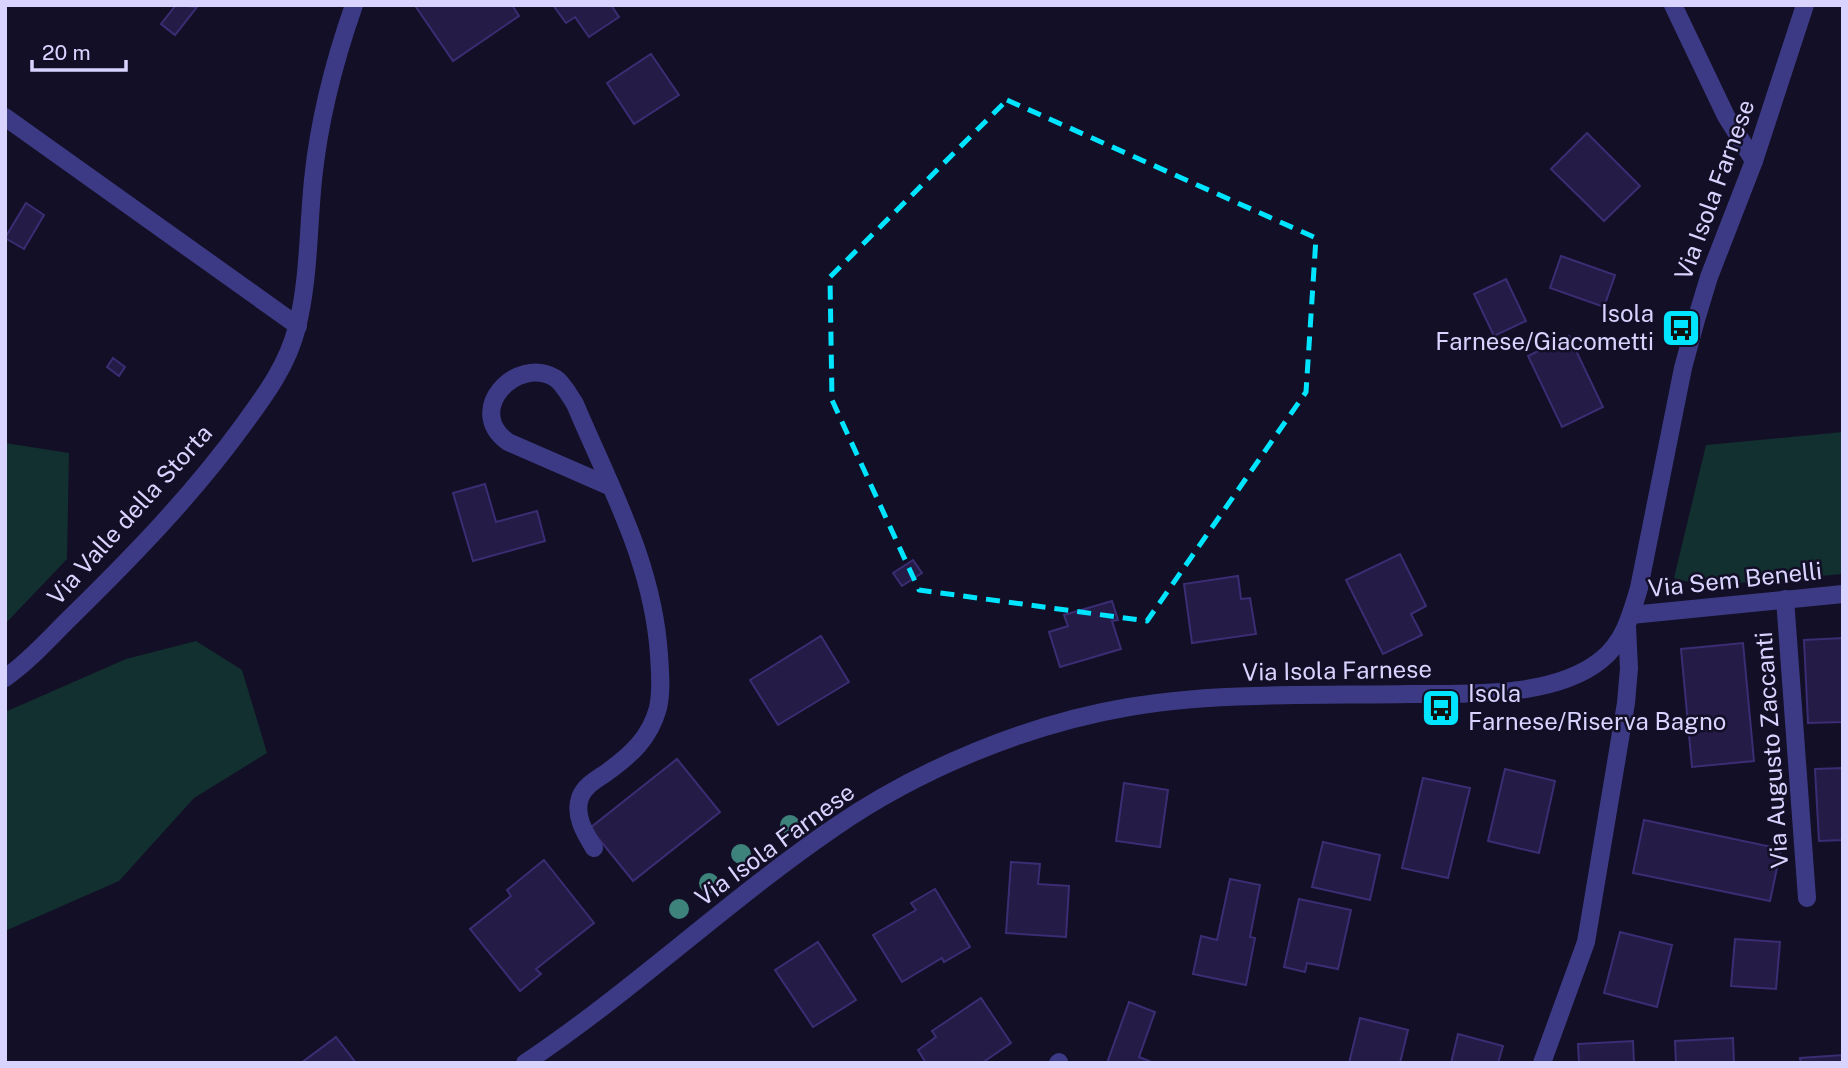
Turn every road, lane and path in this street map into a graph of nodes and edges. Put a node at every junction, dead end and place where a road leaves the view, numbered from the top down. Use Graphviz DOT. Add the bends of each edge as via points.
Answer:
graph roads {
  1 [pos="354,5"];
  2 [pos="1673,5"];
  3 [pos="1805,5"];
  4 [pos="5,117"];
  5 [pos="1754,161"];
  6 [pos="298,326"];
  7 [pos="609,486"];
  8 [pos="1843,594"];
  9 [pos="1785,599"];
  10 [pos="1629,621"];
  11 [pos="5,678"];
  12 [pos="594,848"];
  13 [pos="1807,898"];
  14 [pos="525,1063"];
  15 [pos="1542,1063"];
  1 -- 6 [label="street, Via Valle della Storta" via="321,123"];
  2 -- 5 [label="street" via="1726,116"];
  3 -- 5 [label="street, Via Isola Farnese"];
  4 -- 6 [label="street"];
  5 -- 10 [label="street, Via Isola Farnese" via="1709,277 1683,368"];
  6 -- 11 [label="street, Via Valle della Storta" via="274,382 194,488 118,571"];
  7 -- 7 [label="street" via="575,404 556,379 537,373 524,375 497,392 491,415 499,436"];
  7 -- 12 [label="street" via="642,559 658,638 660,689 647,736 579,799 580,820"];
  8 -- 9 [label="street, Via Sem Benelli"];
  9 -- 10 [label="street, Via Sem Benelli"];
  9 -- 13 [label="street, Via Augusto Zaccanti"];
  10 -- 14 [label="street, Via Isola Farnese" via="1603,659 1575,676 1548,684 1459,693 1255,696 1150,703 1072,719 991,747 923,776 837,825"];
  10 -- 15 [label="street" via="1626,703 1586,942"];
}
